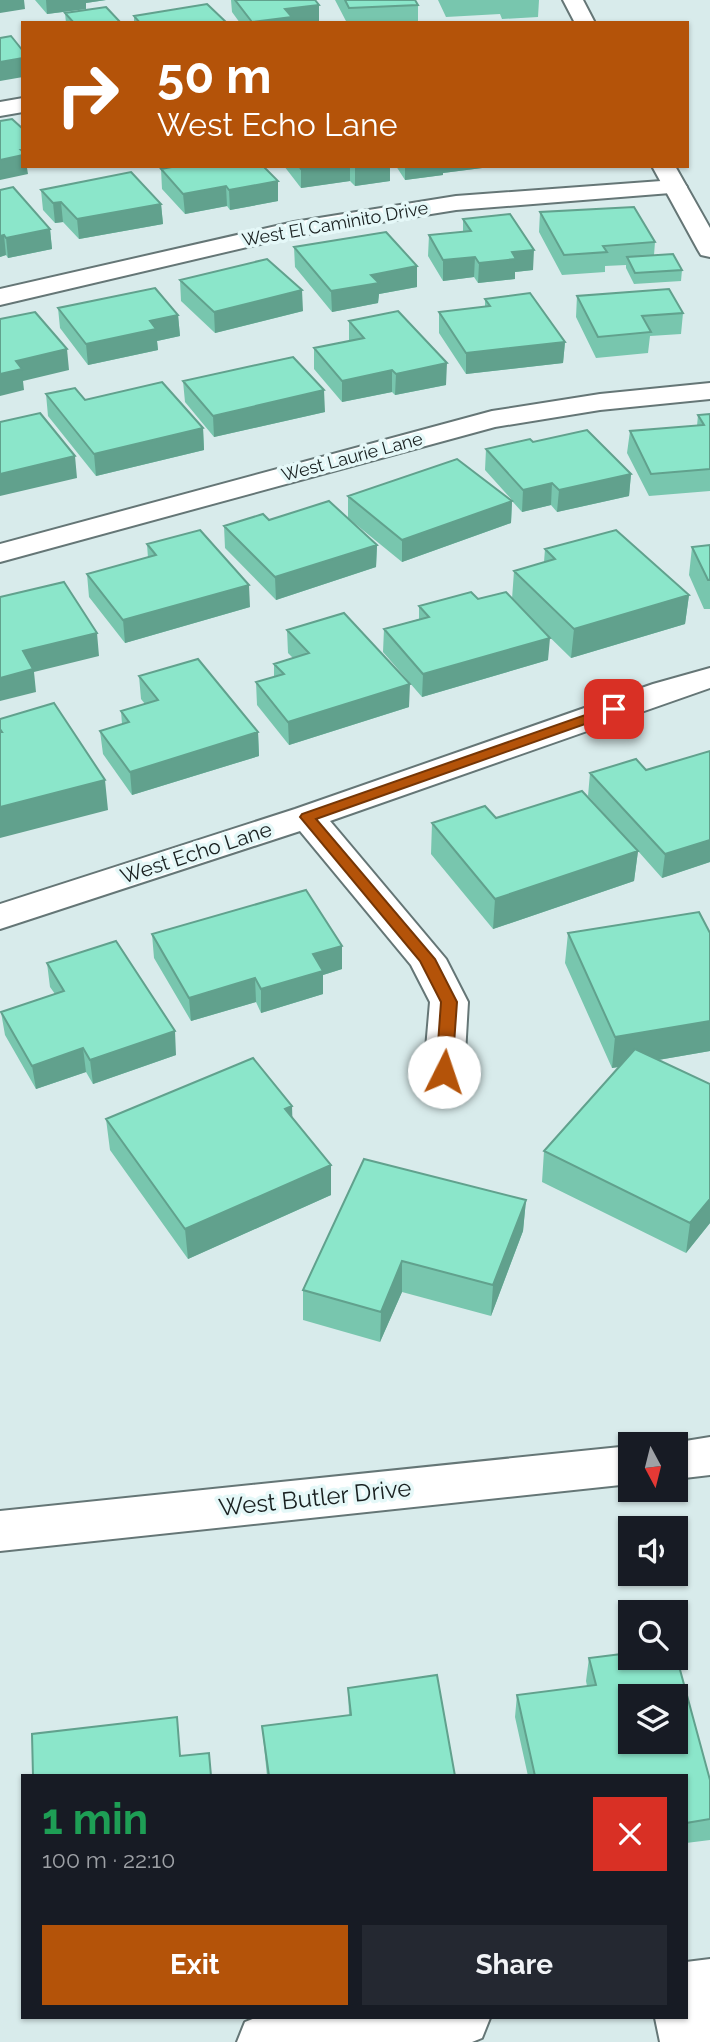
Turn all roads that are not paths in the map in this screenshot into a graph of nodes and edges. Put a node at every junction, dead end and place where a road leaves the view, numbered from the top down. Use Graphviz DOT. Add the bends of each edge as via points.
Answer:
graph roads {
  1 [pos="573,0"];
  2 [pos="584,21"];
  3 [pos="21,104"];
  4 [pos="0,109"];
  5 [pos="669,177"];
  6 [pos="710,250"];
  7 [pos="0,297"];
  8 [pos="710,391"];
  9 [pos="0,553"];
  10 [pos="710,678"];
  11 [pos="307,817"];
  12 [pos="0,917"];
  13 [pos="444,1072"];
  14 [pos="710,1456"];
  15 [pos="688,1459"];
  16 [pos="618,1466"];
  17 [pos="0,1531"];
  18 [pos="710,1987"];
  19 [pos="688,1990"];
  20 [pos="454,2019"];
  21 [pos="683,2019"];
  22 [pos="265,2042"];
  23 [pos="688,2042"];
  1 -- 2 [label="street"];
  3 -- 4 [label="street"];
  5 -- 6 [label="street"];
  5 -- 7 [label="street, West El Caminito Drive" via="456,203 294,229"];
  8 -- 9 [label="street, West Laurie Lane" via="626,397 492,419"];
  10 -- 11 [label="street, West Echo Lane"];
  11 -- 12 [label="street, West Echo Lane"];
  11 -- 13 [label="street" via="427,959 449,1002"];
  14 -- 15 [label="street"];
  16 -- 17 [label="street, West Butler Drive"];
  18 -- 19 [label="street"];
  20 -- 22 [label="street"];
  21 -- 23 [label="street"];
}
